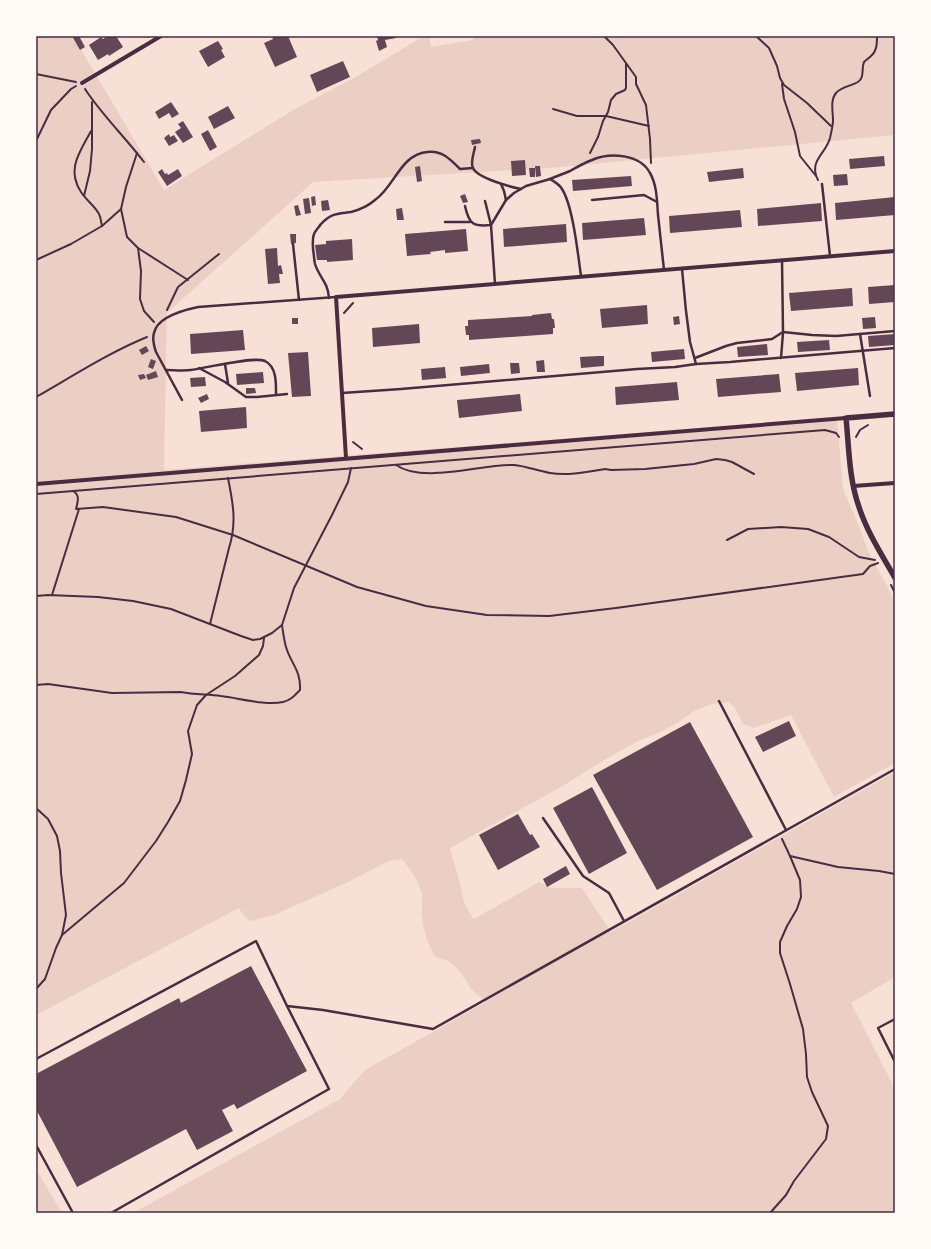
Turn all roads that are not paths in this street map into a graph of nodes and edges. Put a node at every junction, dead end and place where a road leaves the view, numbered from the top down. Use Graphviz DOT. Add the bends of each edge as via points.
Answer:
graph roads {
  1 [pos="160,36"];
  2 [pos="82,83"];
  3 [pos="475,147"];
  4 [pos="473,168"];
  5 [pos="550,179"];
  6 [pos="501,184"];
  7 [pos="822,184"];
  8 [pos="522,189"];
  9 [pos="506,200"];
  10 [pos="592,200"];
  11 [pos="485,201"];
  12 [pos="657,202"];
  13 [pos="465,206"];
  14 [pos="445,222"];
  15 [pos="470,222"];
  16 [pos="491,225"];
  17 [pos="293,244"];
  18 [pos="895,251"];
  19 [pos="830,256"];
  20 [pos="782,260"];
  21 [pos="682,269"];
  22 [pos="664,270"];
  23 [pos="581,277"];
  24 [pos="496,284"];
  25 [pos="336,297"];
  26 [pos="329,298"];
  27 [pos="298,300"];
  28 [pos="895,331"];
  29 [pos="783,332"];
  30 [pos="860,334"];
  31 [pos="895,348"];
  32 [pos="862,351"];
  33 [pos="695,358"];
  34 [pos="781,358"];
  35 [pos="225,364"];
  36 [pos="696,364"];
  37 [pos="199,368"];
  38 [pos="166,370"];
  39 [pos="228,383"];
  40 [pos="342,393"];
  41 [pos="288,394"];
  42 [pos="276,395"];
  43 [pos="870,396"];
  44 [pos="182,400"];
  45 [pos="895,414"];
  46 [pos="846,418"];
  47 [pos="346,458"];
  48 [pos="895,483"];
  49 [pos="36,484"];
  50 [pos="853,486"];
  51 [pos="895,578"];
  52 [pos="719,701"];
  53 [pos="895,769"];
  54 [pos="543,818"];
  55 [pos="786,830"];
  56 [pos="624,921"];
  57 [pos="287,1006"];
  58 [pos="895,1019"];
  59 [pos="36,1059"];
  60 [pos="895,1062"];
  61 [pos="36,1145"];
  62 [pos="73,1213"];
  63 [pos="111,1213"];
  1 -- 2 [label="street"];
  3 -- 4 [label="lane"];
  4 -- 6 [label="lane"];
  4 -- 26 [label="lane" via="460,169 440,153 416,154 402,166 389,187 375,201 359,209 328,217 314,233 312,241 315,263"];
  5 -- 8 [label="lane"];
  5 -- 12 [label="lane" via="592,159 619,156 630,158 640,163 651,174"];
  5 -- 23 [label="lane" via="557,183 567,202"];
  6 -- 8 [label="lane"];
  6 -- 9 [label="lane"];
  7 -- 19 [label="lane"];
  8 -- 9 [label="lane"];
  9 -- 16 [label="lane"];
  10 -- 12 [label="lane" via="644,195"];
  11 -- 16 [label="lane"];
  12 -- 22 [label="lane"];
  13 -- 15 [label="lane"];
  14 -- 15 [label="lane"];
  15 -- 16 [label="lane" via="478,226"];
  16 -- 24 [label="lane"];
  17 -- 27 [label="lane"];
  18 -- 19 [label="street"];
  19 -- 20 [label="street"];
  20 -- 21 [label="street"];
  20 -- 29 [label="lane"];
  21 -- 22 [label="street"];
  21 -- 33 [label="lane" via="690,342"];
  22 -- 23 [label="street"];
  23 -- 24 [label="street"];
  24 -- 25 [label="street"];
  25 -- 26 [label="lane"];
  25 -- 40 [label="street"];
  26 -- 27 [label="lane"];
  27 -- 38 [label="lane" via="198,307 184,310 163,321 154,334 154,344"];
  28 -- 30 [label="lane"];
  29 -- 30 [label="lane" via="828,336"];
  29 -- 33 [label="lane" via="772,338 732,344"];
  29 -- 34 [label="lane"];
  30 -- 32 [label="lane"];
  31 -- 32 [label="lane"];
  32 -- 34 [label="lane"];
  32 -- 43 [label="lane"];
  33 -- 36 [label="lane"];
  34 -- 36 [label="lane"];
  35 -- 37 [label="lane"];
  35 -- 39 [label="lane"];
  35 -- 42 [label="lane" via="250,360 266,362 276,378"];
  36 -- 40 [label="lane"];
  37 -- 38 [label="lane"];
  37 -- 39 [label="lane"];
  38 -- 44 [label="lane"];
  39 -- 42 [label="lane" via="246,397"];
  40 -- 47 [label="street"];
  41 -- 42 [label="lane"];
  45 -- 46 [label="street"];
  46 -- 47 [label="street"];
  46 -- 50 [label="street"];
  47 -- 49 [label="street"];
  48 -- 50 [label="street"];
  50 -- 51 [label="street" via="865,524"];
  52 -- 55 [label="lane"];
  53 -- 55 [label="lane"];
  54 -- 56 [label="lane" via="583,876 609,893"];
  55 -- 56 [label="lane"];
  56 -- 57 [label="lane" via="433,1029"];
  57 -- 59 [label="lane" via="256,940"];
  57 -- 63 [label="lane" via="329,1089"];
  58 -- 60 [label="lane" via="878,1028"];
  61 -- 62 [label="lane"];
}
